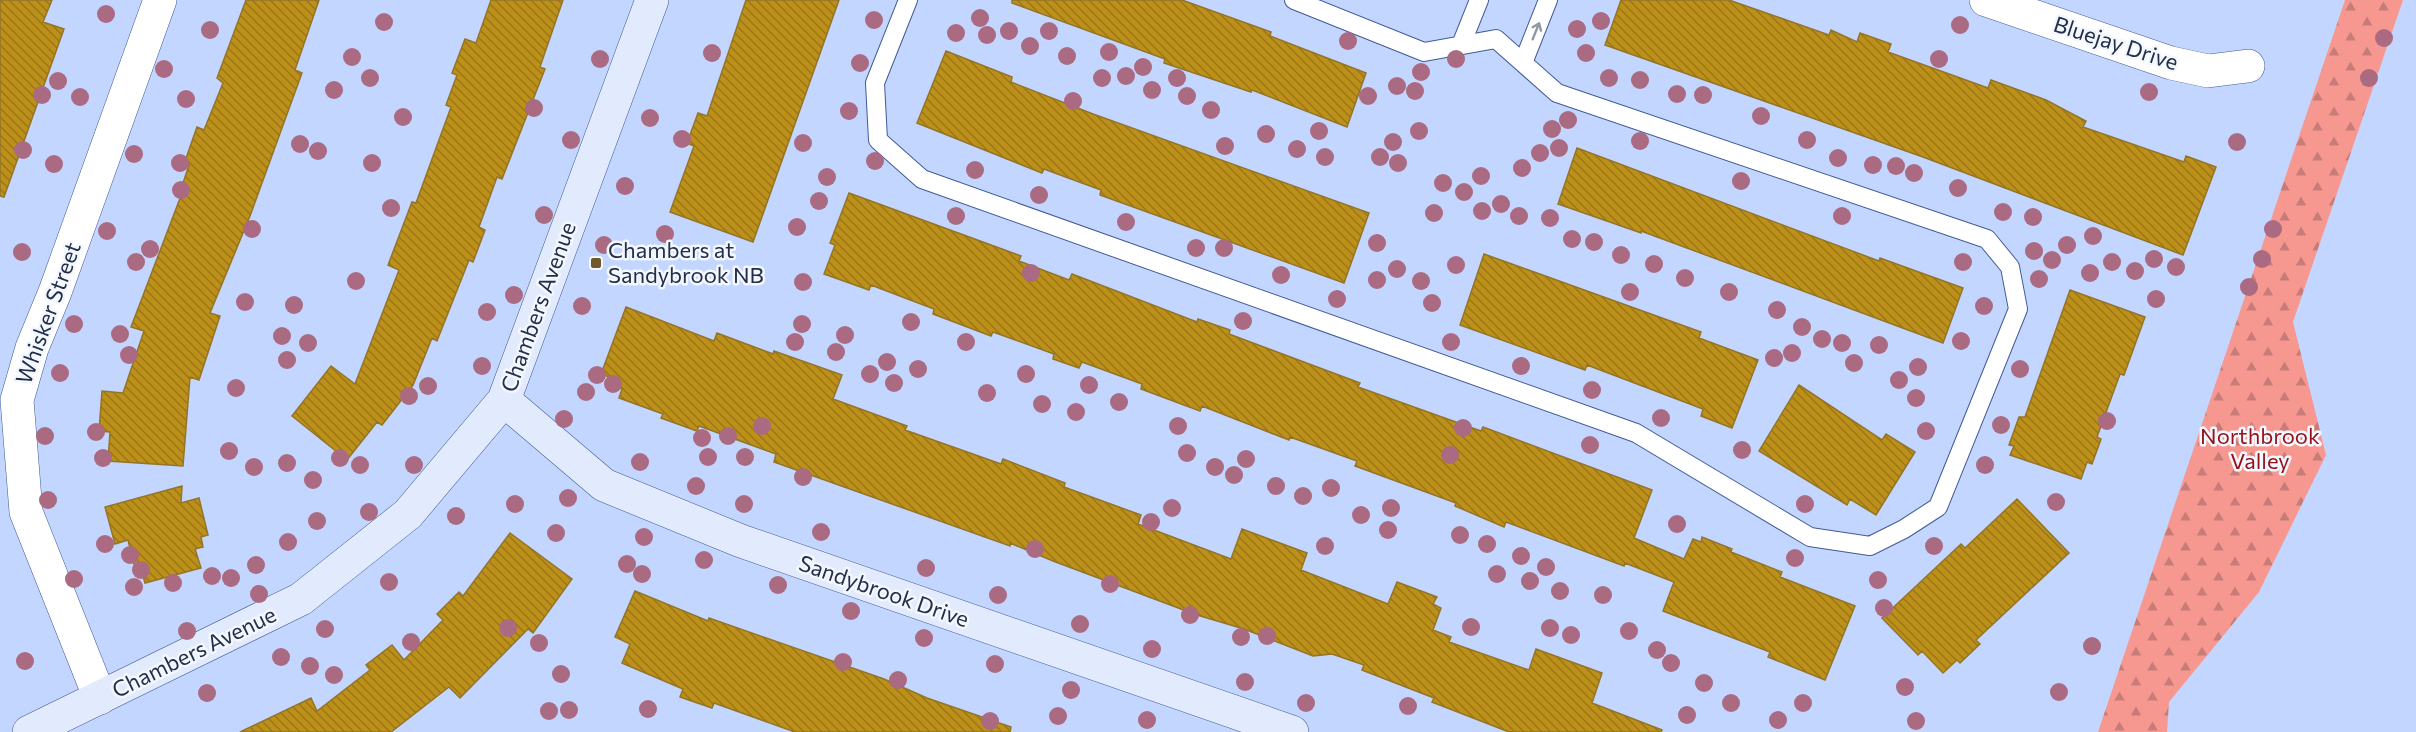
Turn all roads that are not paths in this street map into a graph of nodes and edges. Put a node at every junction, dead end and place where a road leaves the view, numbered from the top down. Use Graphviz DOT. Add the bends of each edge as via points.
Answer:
graph roads {
  1 [pos="160,0"];
  2 [pos="652,0"];
  3 [pos="908,0"];
  4 [pos="1294,0"];
  5 [pos="1479,0"];
  6 [pos="1548,0"];
  7 [pos="1986,0"];
  8 [pos="1461,45"];
  9 [pos="1523,63"];
  10 [pos="2248,66"];
  11 [pos="504,400"];
  12 [pos="100,698"];
  13 [pos="29,732"];
  14 [pos="1292,732"];
  1 -- 12 [label="street, Whisker Street" via="32,348 17,400 26,512"];
  2 -- 11 [label="street, Chambers Avenue"];
  3 -- 9 [label="lane" via="875,83 878,140 922,179 1636,433 1810,537 1870,546 1904,530 1938,507 2018,309 2010,267 1987,239 1557,93"];
  4 -- 8 [label="lane" via="1424,52"];
  5 -- 8 [label="lane"];
  9 -- 6 [label="lane, one-way"];
  7 -- 10 [label="street, Bluejay Drive" via="2171,63 2208,71"];
  8 -- 9 [label="lane" via="1496,39"];
  11 -- 12 [label="street, Chambers Avenue" via="408,514 301,599"];
  11 -- 14 [label="street, Sandybrook Drive" via="604,485 741,541"];
  12 -- 13 [label="street, Chambers Avenue"];
}
